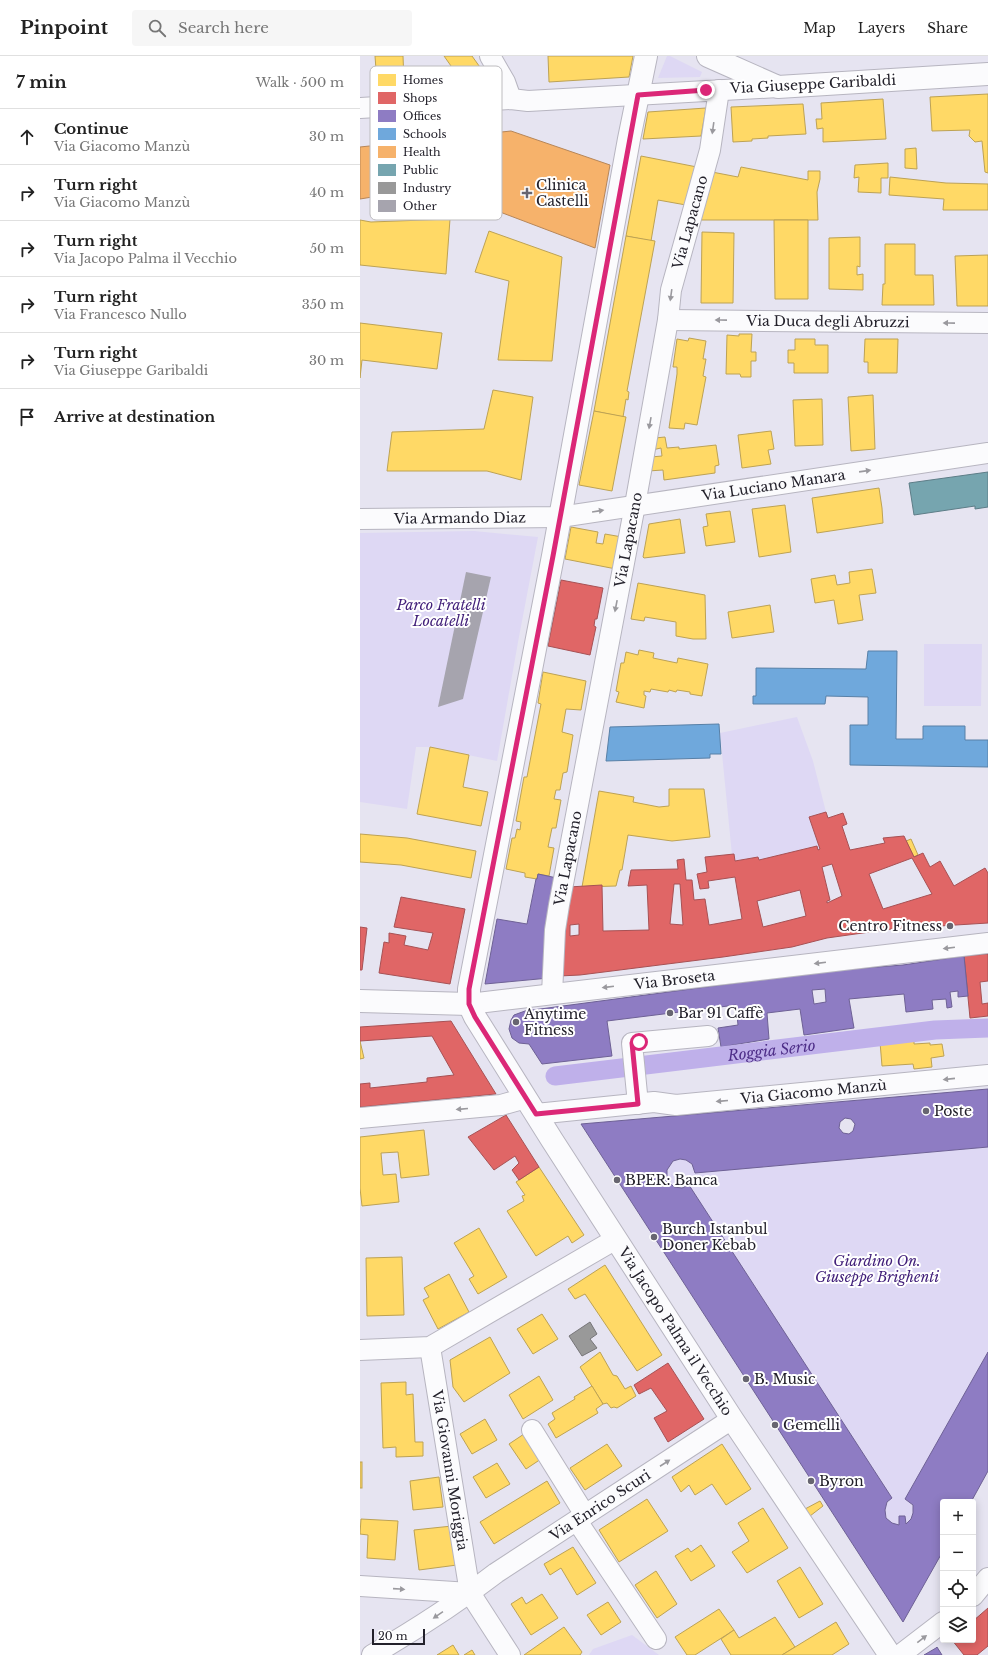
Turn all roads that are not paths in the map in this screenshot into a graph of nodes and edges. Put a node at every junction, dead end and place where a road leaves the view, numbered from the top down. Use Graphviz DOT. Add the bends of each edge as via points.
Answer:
graph roads {
  1 [pos="490,56"];
  2 [pos="646,56"];
  3 [pos="708,56"];
  4 [pos="496,66"];
  5 [pos="988,74"];
  6 [pos="502,77"];
  7 [pos="778,87"];
  8 [pos="719,90"];
  9 [pos="638,95"];
  10 [pos="511,99"];
  11 [pos="502,100"];
  12 [pos="370,107"];
  13 [pos="360,108"];
  14 [pos="668,320"];
  15 [pos="988,323"];
  16 [pos="988,453"];
  17 [pos="635,505"];
  18 [pos="560,517"];
  19 [pos="360,519"];
  20 [pos="988,944"];
  21 [pos="552,994"];
  22 [pos="360,1001"];
  23 [pos="469,1004"];
  24 [pos="708,1036"];
  25 [pos="988,1075"];
  26 [pos="638,1104"];
  27 [pos="531,1106"];
  28 [pos="360,1118"];
  29 [pos="616,1239"];
  30 [pos="430,1347"];
  31 [pos="360,1350"];
  32 [pos="732,1419"];
  33 [pos="532,1430"];
  34 [pos="581,1518"];
  35 [pos="988,1578"];
  36 [pos="360,1586"];
  37 [pos="976,1592"];
  38 [pos="470,1593"];
  39 [pos="940,1624"];
  40 [pos="656,1639"];
  41 [pos="372,1655"];
  42 [pos="510,1655"];
  43 [pos="890,1655"];
  44 [pos="900,1655"];
  1 -- 4 [label="street"];
  2 -- 9 [label="street"];
  3 -- 7 [label="street"];
  5 -- 7 [label="street, Via Giuseppe Garibaldi"];
  6 -- 10 [label="street"];
  7 -- 8 [label="street, Via Giuseppe Garibaldi"];
  8 -- 9 [label="street, Via Giuseppe Garibaldi"];
  8 -- 14 [label="street, Via Lapacano, one-way" via="710,150 671,290"];
  9 -- 10 [label="street, Via Giuseppe Garibaldi" via="528,101"];
  9 -- 18 [label="street"];
  10 -- 11 [label="street, Via Giuseppe Garibaldi"];
  12 -- 13 [label="street, Via Giuseppe Garibaldi"];
  15 -- 14 [label="street, Via Duca degli Abruzzi, one-way"];
  14 -- 17 [label="street, Via Lapacano, one-way"];
  17 -- 16 [label="street, Via Luciano Manara, one-way"];
  18 -- 17 [label="street, Via Luciano Manara, one-way"];
  17 -- 21 [label="street, Via Lapacano, one-way" via="558,905"];
  18 -- 19 [label="street, Via Armando Diaz"];
  18 -- 23 [label="street" via="469,989"];
  20 -- 21 [label="street, Via Broseta, one-way"];
  21 -- 23 [label="street, Via Broseta"];
  22 -- 23 [label="street, Via Broseta"];
  23 -- 27 [label="street, Via Jacopo Palma il Vecchio"];
  24 -- 26 [label="street" via="632,1043"];
  25 -- 26 [label="street, Via Giacomo Manzù, one-way" via="676,1105 654,1102"];
  26 -- 27 [label="street, Via Giacomo Manzù"];
  27 -- 28 [label="street, Via Giacomo Manzù, one-way" via="501,1105"];
  27 -- 29 [label="street, Via Jacopo Palma il Vecchio"];
  29 -- 30 [label="street"];
  29 -- 32 [label="street, Via Jacopo Palma il Vecchio"];
  30 -- 31 [label="street"];
  30 -- 38 [label="street, Via Giovanni Moriggia"];
  34 -- 32 [label="street, Via Enrico Scuri, one-way"];
  32 -- 43 [label="street, Via Jacopo Palma il Vecchio"];
  33 -- 34 [label="street"];
  34 -- 38 [label="street, Via Enrico Scuri" via="496,1573"];
  34 -- 40 [label="street"];
  35 -- 37 [label="street"];
  36 -- 38 [label="street, one-way"];
  38 -- 41 [label="street, Via Enrico Scuri, one-way"];
  38 -- 42 [label="street"];
  44 -- 39 [label="street, one-way"];
}
